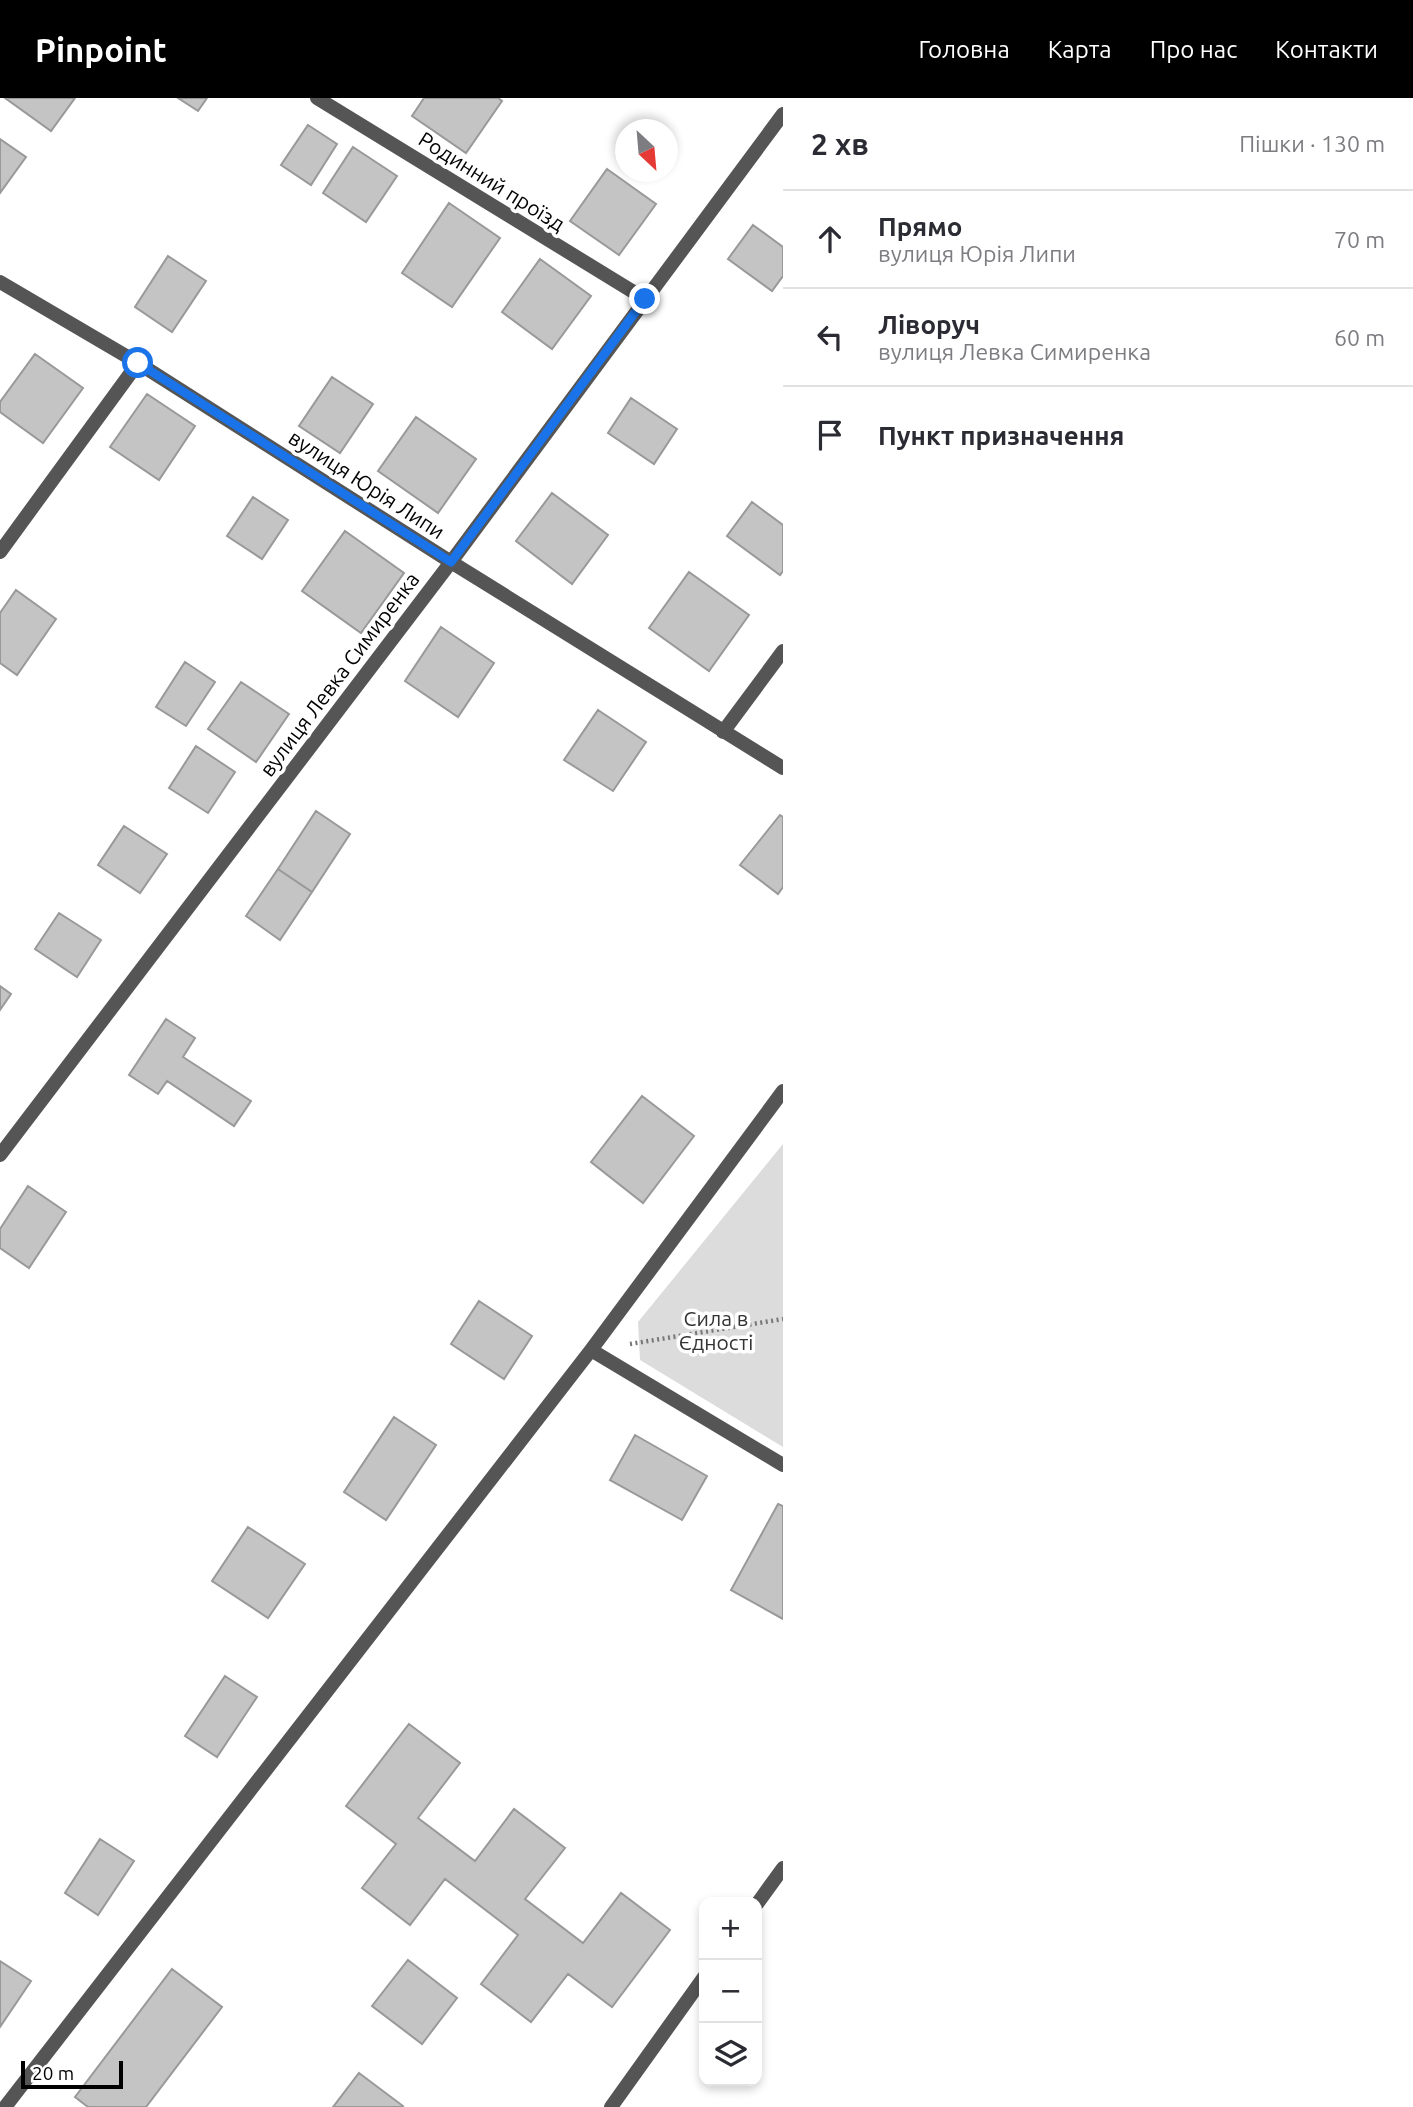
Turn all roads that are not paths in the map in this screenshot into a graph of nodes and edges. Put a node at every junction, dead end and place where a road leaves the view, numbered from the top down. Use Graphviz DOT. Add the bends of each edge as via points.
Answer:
graph roads {
  1 [pos="317,98"];
  2 [pos="783,114"];
  3 [pos="0,282"];
  4 [pos="645,299"];
  5 [pos="138,363"];
  6 [pos="0,552"];
  7 [pos="451,562"];
  8 [pos="783,651"];
  9 [pos="723,732"];
  10 [pos="783,768"];
  11 [pos="783,1091"];
  12 [pos="0,1154"];
  13 [pos="591,1350"];
  14 [pos="783,1465"];
  15 [pos="783,1868"];
  16 [pos="762,1898"];
  17 [pos="699,1985"];
  18 [pos="5,2107"];
  19 [pos="611,2107"];
  1 -- 4 [label="street, Родинний проїзд"];
  2 -- 4 [label="street, вулиця Левка Симиренка"];
  3 -- 5 [label="street, вулиця Юрія Липи"];
  4 -- 7 [label="street, вулиця Левка Симиренка"];
  5 -- 6 [label="street"];
  5 -- 7 [label="street, вулиця Юрія Липи"];
  7 -- 9 [label="street, вулиця Юрія Липи"];
  7 -- 12 [label="street, вулиця Левка Симиренка"];
  8 -- 9 [label="street"];
  9 -- 10 [label="street, вулиця Юрія Липи"];
  11 -- 13 [label="street"];
  13 -- 14 [label="street"];
  13 -- 18 [label="street"];
  15 -- 16 [label="street"];
  17 -- 19 [label="street"];
}
